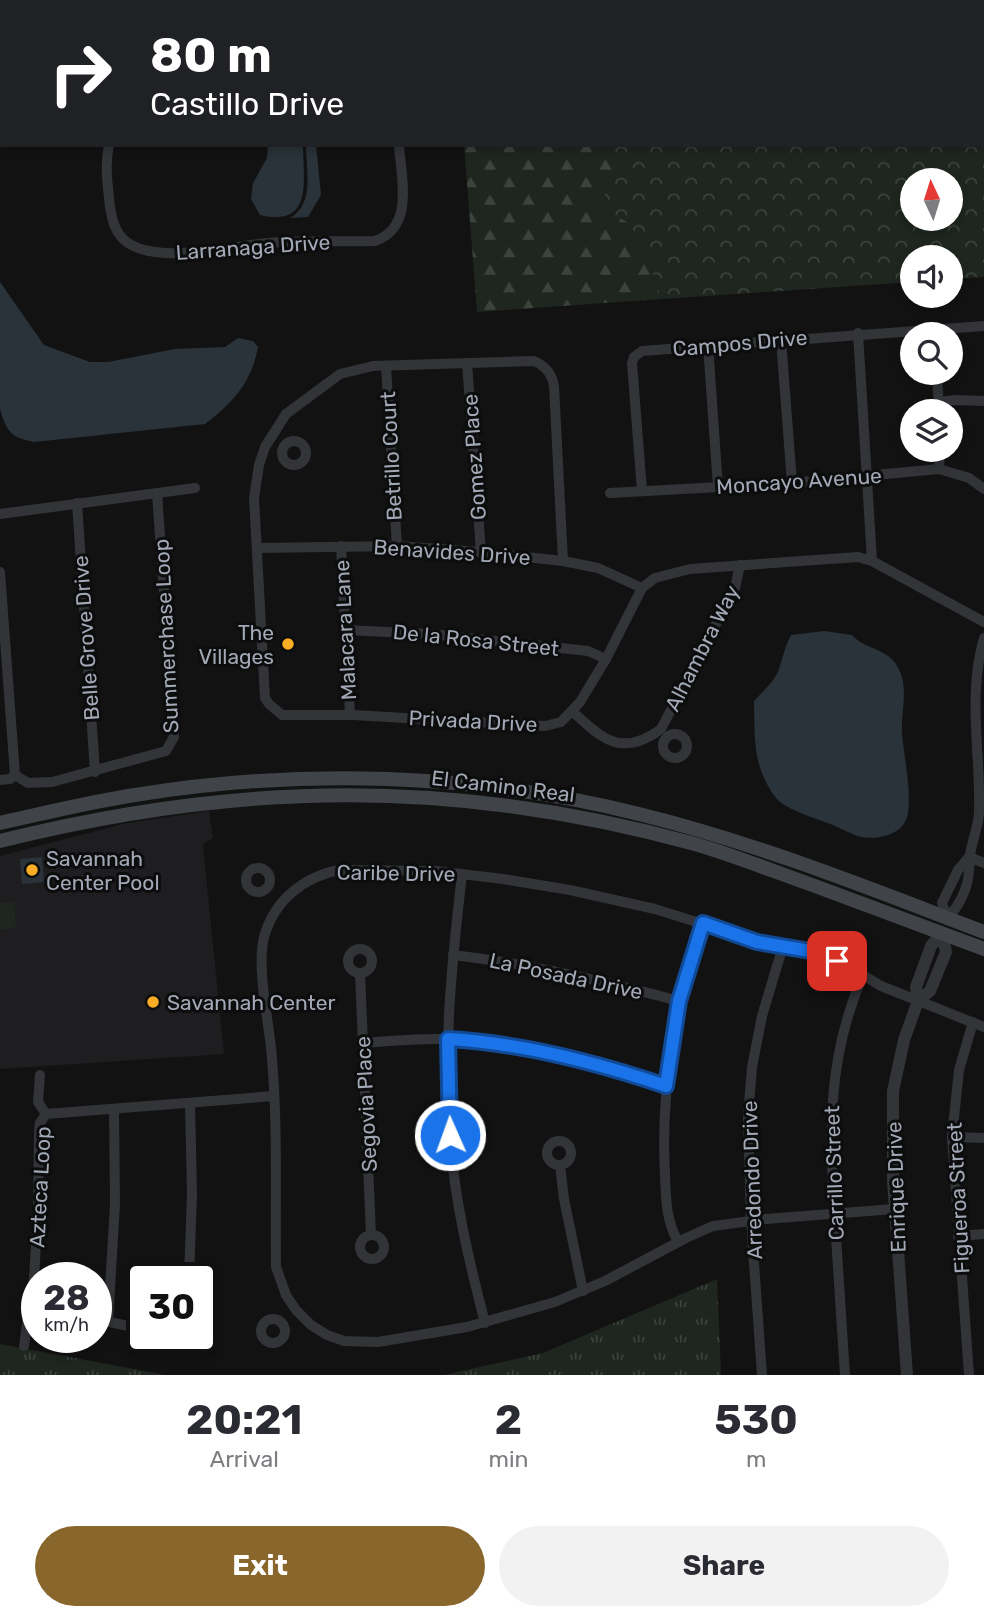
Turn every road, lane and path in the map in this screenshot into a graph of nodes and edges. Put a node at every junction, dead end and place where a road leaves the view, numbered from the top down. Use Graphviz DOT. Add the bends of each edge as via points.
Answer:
graph roads {
  1 [pos="109,147"];
  2 [pos="398,147"];
  3 [pos="984,326"];
  4 [pos="963,329"];
  5 [pos="900,332"];
  6 [pos="858,333"];
  7 [pos="781,340"];
  8 [pos="708,345"];
  9 [pos="467,363"];
  10 [pos="386,366"];
  11 [pos="984,401"];
  12 [pos="963,404"];
  13 [pos="273,434"];
  14 [pos="285,444"];
  15 [pos="939,462"];
  16 [pos="939,470"];
  17 [pos="868,476"];
  18 [pos="792,483"];
  19 [pos="718,487"];
  20 [pos="195,488"];
  21 [pos="984,489"];
  22 [pos="642,491"];
  23 [pos="157,493"];
  24 [pos="610,493"];
  25 [pos="77,503"];
  26 [pos="0,514"];
  27 [pos="341,546"];
  28 [pos="397,546"];
  29 [pos="257,548"];
  30 [pos="481,552"];
  31 [pos="563,561"];
  32 [pos="872,561"];
  33 [pos="740,565"];
  34 [pos="0,572"];
  35 [pos="0,579"];
  36 [pos="642,588"];
  37 [pos="1,593"];
  38 [pos="984,622"];
  39 [pos="345,630"];
  40 [pos="984,638"];
  41 [pos="606,659"];
  42 [pos="4,680"];
  43 [pos="4,693"];
  44 [pos="572,711"];
  45 [pos="350,715"];
  46 [pos="95,772"];
  47 [pos="15,775"];
  48 [pos="0,780"];
  49 [pos="70,807"];
  50 [pos="74,823"];
  51 [pos="0,824"];
  52 [pos="0,841"];
  53 [pos="969,857"];
  54 [pos="984,863"];
  55 [pos="462,874"];
  56 [pos="267,890"];
  57 [pos="283,901"];
  58 [pos="947,918"];
  59 [pos="703,923"];
  60 [pos="984,932"];
  61 [pos="942,933"];
  62 [pos="783,946"];
  63 [pos="984,949"];
  64 [pos="453,956"];
  65 [pos="360,973"];
  66 [pos="863,975"];
  67 [pos="679,1001"];
  68 [pos="918,1001"];
  69 [pos="973,1022"];
  70 [pos="984,1027"];
  71 [pos="448,1039"];
  72 [pos="363,1043"];
  73 [pos="40,1075"];
  74 [pos="666,1086"];
  75 [pos="274,1096"];
  76 [pos="190,1103"];
  77 [pos="114,1109"];
  78 [pos="46,1114"];
  79 [pos="952,1136"];
  80 [pos="984,1138"];
  81 [pos="560,1165"];
  82 [pos="894,1209"];
  83 [pos="834,1214"];
  84 [pos="751,1221"];
  85 [pos="984,1234"];
  86 [pos="371,1235"];
  87 [pos="958,1236"];
  88 [pos="678,1242"];
  89 [pos="35,1262"];
  90 [pos="112,1262"];
  91 [pos="190,1262"];
  92 [pos="583,1291"];
  93 [pos="296,1310"];
  94 [pos="282,1323"];
  95 [pos="485,1323"];
  96 [pos="762,1375"];
  97 [pos="845,1375"];
  98 [pos="907,1375"];
  99 [pos="969,1375"];
  1 -- 2 [label="street, Larranaga Drive" via="105,164 111,215 119,235 152,253 191,253 269,243 385,237 394,230 403,209"];
  3 -- 4 [label="street, Campos Drive"];
  5 -- 6 [label="street, Campos Drive"];
  6 -- 7 [label="street, Campos Drive"];
  6 -- 17 [label="street"];
  7 -- 8 [label="street, Campos Drive"];
  7 -- 18 [label="street"];
  8 -- 19 [label="street"];
  8 -- 22 [label="street, Campos Drive" via="642,351 634,357"];
  9 -- 10 [label="street, Privada Drive"];
  9 -- 30 [label="street, Gomez Place"];
  9 -- 31 [label="street, Privada Drive" via="534,361 550,373"];
  10 -- 13 [label="street, Privada Drive" via="340,374 286,415"];
  10 -- 28 [label="street, Betrillo Court"];
  11 -- 12 [label="street"];
  13 -- 14 [label="street"];
  13 -- 29 [label="street, Privada Drive" via="255,485"];
  15 -- 16 [label="street"];
  16 -- 17 [label="street, Moncayo Avenue"];
  16 -- 21 [label="street, Moncayo Avenue" via="969,478"];
  17 -- 18 [label="street, Moncayo Avenue"];
  17 -- 32 [label="street"];
  18 -- 19 [label="street, Moncayo Avenue"];
  19 -- 22 [label="street, Moncayo Avenue"];
  20 -- 23 [label="street"];
  22 -- 24 [label="street, Moncayo Avenue"];
  23 -- 25 [label="street"];
  23 -- 46 [label="street, Summerchase Loop" via="174,737 166,751"];
  25 -- 26 [label="street"];
  25 -- 46 [label="street, Belle Grove Drive"];
  27 -- 28 [label="street, Benavides Drive"];
  27 -- 29 [label="street, Benavides Drive"];
  27 -- 39 [label="street, Malacara Lane"];
  28 -- 30 [label="street, Benavides Drive"];
  29 -- 45 [label="street, Privada Drive" via="268,704 282,715"];
  30 -- 31 [label="street, Benavides Drive"];
  31 -- 36 [label="street, Benavides Drive" via="598,568"];
  32 -- 33 [label="street" via="858,557"];
  32 -- 38 [label="street"];
  33 -- 36 [label="street" via="667,573"];
  33 -- 44 [label="street, Alhambra Way" via="735,588 664,733 619,743 602,738"];
  34 -- 35 [label="street"];
  35 -- 37 [label="street"];
  36 -- 41 [label="street"];
  37 -- 42 [label="street"];
  39 -- 41 [label="street, De la Rosa Street" via="535,645 588,651"];
  39 -- 45 [label="street, Malacara Lane"];
  40 -- 53 [label="street" via="975,693 979,814"];
  41 -- 44 [label="street"];
  42 -- 43 [label="street"];
  43 -- 47 [label="street"];
  44 -- 45 [label="street, Privada Drive" via="561,722 545,726"];
  46 -- 47 [label="street, Summerchase Loop" via="40,783 28,783"];
  47 -- 48 [label="street"];
  49 -- 50 [label="main road"];
  49 -- 51 [label="main road, El Camino Real"];
  49 -- 58 [label="main road, El Camino Real" via="137,794 295,779 409,781 534,793 697,829"];
  50 -- 52 [label="main road, El Camino Real"];
  50 -- 61 [label="main road, El Camino Real" via="151,809 296,795 412,796 534,809 698,845"];
  53 -- 54 [label="street"];
  53 -- 58 [label="street" via="943,903"];
  55 -- 57 [label="street, Caribe Drive" via="339,870 312,878"];
  55 -- 59 [label="street, Caribe Drive" via="570,890"];
  55 -- 64 [label="street"];
  56 -- 57 [label="street"];
  57 -- 75 [label="street, Caribe Drive" via="269,925 262,955"];
  58 -- 60 [label="main road, El Camino Real"];
  58 -- 61 [label="main road"];
  59 -- 62 [label="street, Caribe Drive"];
  59 -- 67 [label="street"];
  61 -- 63 [label="main road, El Camino Real"];
  61 -- 68 [label="street, Enrique Drive" via="946,951 930,990"];
  62 -- 66 [label="street, Caribe Drive" via="825,956"];
  62 -- 84 [label="street, Arredondo Drive" via="762,1016 751,1080"];
  64 -- 67 [label="street, La Posada Drive" via="569,973"];
  64 -- 71 [label="street"];
  65 -- 72 [label="street, Segovia Place"];
  66 -- 68 [label="street, Caribe Drive"];
  66 -- 83 [label="street, Carrillo Street" via="849,1011 832,1094"];
  67 -- 74 [label="street"];
  68 -- 69 [label="street, Caribe Drive"];
  68 -- 82 [label="street, Enrique Drive" via="894,1091"];
  69 -- 70 [label="street, Caribe Drive"];
  69 -- 79 [label="street, Figueroa Street" via="959,1070"];
  71 -- 72 [label="street"];
  71 -- 74 [label="street" via="568,1057"];
  71 -- 95 [label="street" via="456,1186"];
  72 -- 86 [label="street, Segovia Place"];
  73 -- 78 [label="street, Azteca Loop" via="38,1102"];
  74 -- 88 [label="street" via="667,1215"];
  75 -- 76 [label="street, Azteca Loop"];
  75 -- 93 [label="street, Caribe Drive" via="276,1267"];
  76 -- 77 [label="street, Azteca Loop"];
  76 -- 91 [label="street"];
  77 -- 78 [label="street, Azteca Loop"];
  77 -- 90 [label="street"];
  78 -- 89 [label="street, Azteca Loop" via="39,1130"];
  79 -- 80 [label="street"];
  79 -- 87 [label="street, Figueroa Street"];
  81 -- 92 [label="street"];
  82 -- 83 [label="street, Caribe Drive"];
  82 -- 98 [label="street, Enrique Drive"];
  83 -- 84 [label="street, Caribe Drive"];
  83 -- 97 [label="street, Carrillo Street"];
  84 -- 88 [label="street, Caribe Drive" via="713,1226"];
  84 -- 96 [label="street, Arredondo Drive"];
  85 -- 87 [label="street"];
  87 -- 99 [label="street, Figueroa Street"];
  88 -- 92 [label="street, Caribe Drive"];
  92 -- 95 [label="street, Caribe Drive"];
  93 -- 94 [label="street"];
  93 -- 95 [label="street, Caribe Drive" via="311,1325 344,1341 403,1339"];
}
